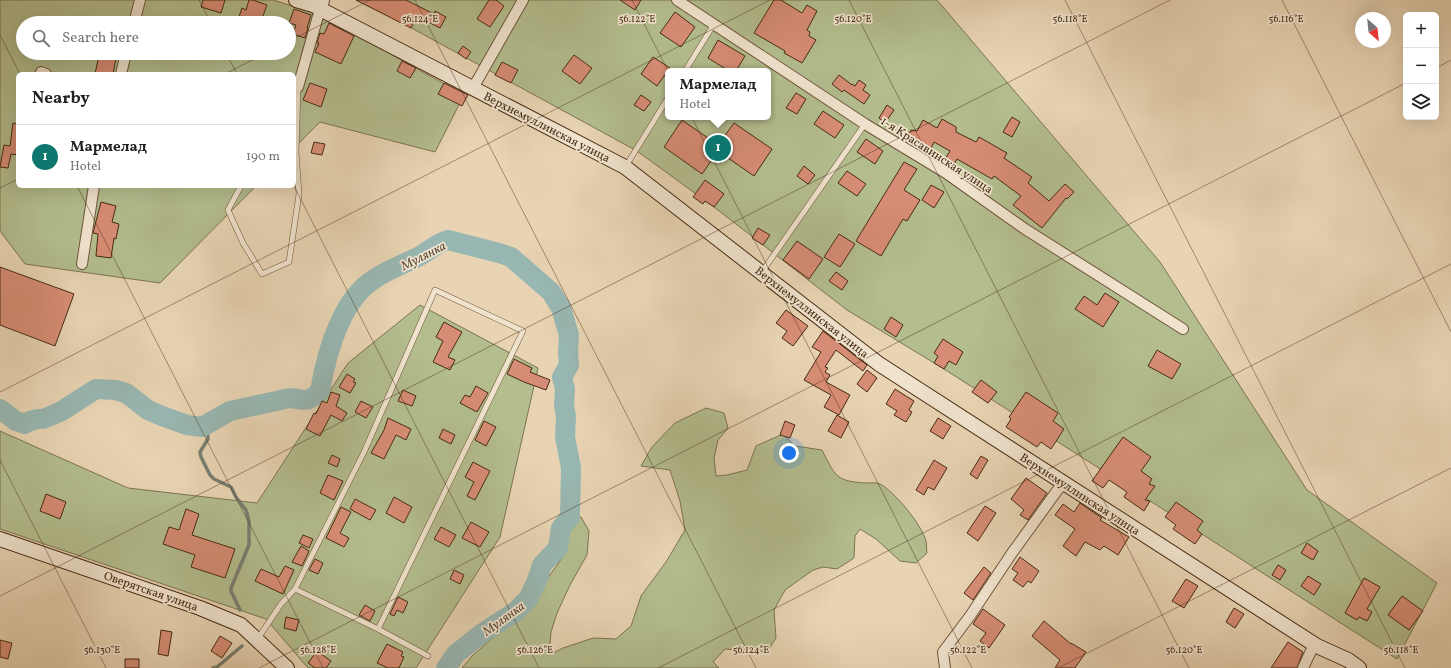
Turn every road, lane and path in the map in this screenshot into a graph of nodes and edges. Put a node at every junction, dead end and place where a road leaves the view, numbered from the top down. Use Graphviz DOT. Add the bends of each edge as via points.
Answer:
graph roads {
  1 [pos="140,0"];
  2 [pos="296,0"];
  3 [pos="523,0"];
  4 [pos="677,0"];
  5 [pos="323,5"];
  6 [pos="136,16"];
  7 [pos="714,24"];
  8 [pos="124,60"];
  9 [pos="687,68"];
  10 [pos="121,72"];
  11 [pos="298,86"];
  12 [pos="473,88"];
  13 [pos="665,103"];
  14 [pos="865,124"];
  15 [pos="296,131"];
  16 [pos="296,163"];
  17 [pos="625,167"];
  18 [pos="94,188"];
  19 [pos="240,188"];
  20 [pos="82,264"];
  21 [pos="762,273"];
  22 [pos="1183,329"];
  23 [pos="1066,485"];
  24 [pos="0,539"];
  25 [pos="295,589"];
  26 [pos="378,629"];
  27 [pos="257,640"];
  28 [pos="1317,646"];
  29 [pos="428,656"];
  30 [pos="287,668"];
  31 [pos="945,668"];
  32 [pos="1303,668"];
  33 [pos="1359,668"];
  1 -- 6 [label="street"];
  2 -- 5 [label="street, Верхнемуллинская улица"];
  3 -- 12 [label="street"];
  4 -- 7 [label="street, 1-я Красавинская улица"];
  5 -- 11 [label="street"];
  5 -- 12 [label="street, Верхнемуллинская улица"];
  7 -- 9 [label="lane"];
  7 -- 14 [label="street, 1-я Красавинская улица"];
  8 -- 10 [label="street"];
  11 -- 15 [label="lane"];
  12 -- 17 [label="street, Верхнемуллинская улица"];
  13 -- 17 [label="lane"];
  14 -- 21 [label="lane"];
  14 -- 22 [label="street, 1-я Красавинская улица" via="946,173 1025,229"];
  16 -- 19 [label="lane" via="299,194 289,262 262,274 243,243 228,210"];
  17 -- 21 [label="street, Верхнемуллинская улица"];
  18 -- 20 [label="street"];
  21 -- 23 [label="street, Верхнемуллинская улица" via="879,364"];
  23 -- 28 [label="street, Верхнемуллинская улица"];
  23 -- 31 [label="street" via="1059,488 942,652"];
  24 -- 27 [label="street, Оверятская улица" via="200,608 241,625"];
  25 -- 26 [label="lane"];
  25 -- 26 [label="lane" via="364,452 435,290 523,331"];
  25 -- 27 [label="lane" via="281,604"];
  26 -- 29 [label="lane"];
  27 -- 30 [label="street, Оверятская улица"];
  28 -- 32 [label="street" via="1311,651"];
  28 -- 33 [label="street, Верхнемуллинская улица"];
}
